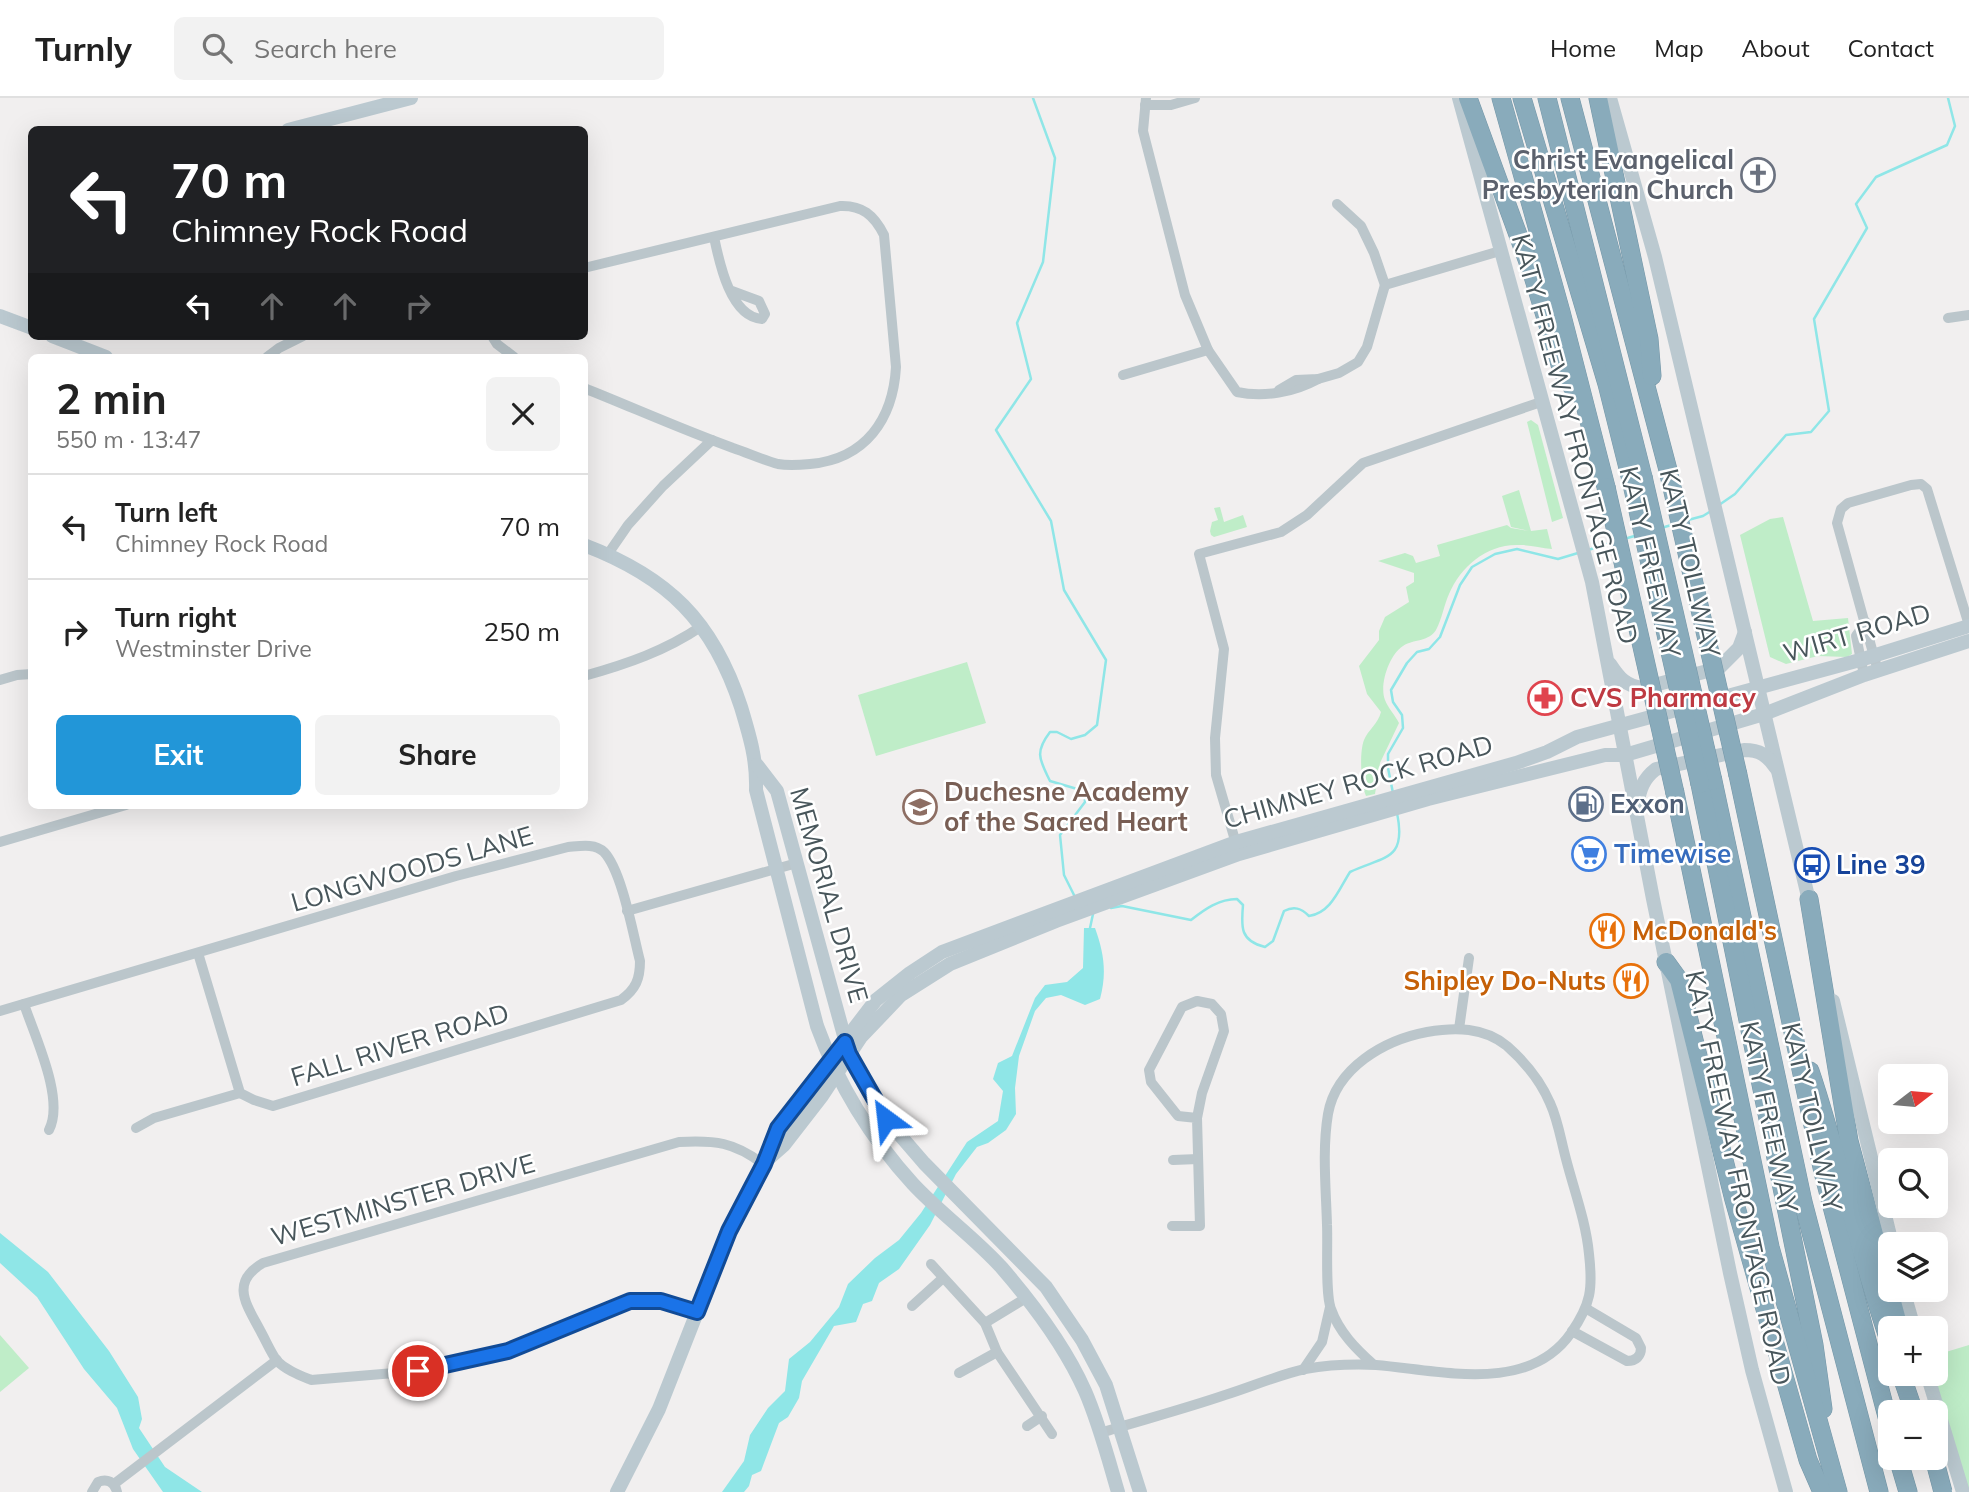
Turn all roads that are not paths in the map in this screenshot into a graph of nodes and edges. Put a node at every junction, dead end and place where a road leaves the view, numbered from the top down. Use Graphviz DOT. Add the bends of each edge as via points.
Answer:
graph roads {
  1 [pos="411,98"];
  2 [pos="1195,98"];
  3 [pos="1459,98"];
  4 [pos="1468,98"];
  5 [pos="1501,98"];
  6 [pos="1522,98"];
  7 [pos="1547,98"];
  8 [pos="1570,98"];
  9 [pos="1598,98"];
  10 [pos="1610,98"];
  11 [pos="1145,102"];
  12 [pos="303,126"];
  13 [pos="1337,204"];
  14 [pos="714,237"];
  15 [pos="1500,251"];
  16 [pos="588,267"];
  17 [pos="1385,285"];
  18 [pos="732,291"];
  19 [pos="1969,315"];
  20 [pos="0,316"];
  21 [pos="1948,318"];
  22 [pos="28,326"];
  23 [pos="62,340"];
  24 [pos="295,340"];
  25 [pos="494,340"];
  26 [pos="1209,350"];
  27 [pos="98,354"];
  28 [pos="271,354"];
  29 [pos="510,354"];
  30 [pos="1123,375"];
  31 [pos="588,390"];
  32 [pos="1541,402"];
  33 [pos="1586,407"];
  34 [pos="1657,425"];
  35 [pos="712,440"];
  36 [pos="1637,478"];
  37 [pos="588,546"];
  38 [pos="608,554"];
  39 [pos="702,626"];
  40 [pos="1969,626"];
  41 [pos="1745,632"];
  42 [pos="1969,641"];
  43 [pos="1867,658"];
  44 [pos="1607,659"];
  45 [pos="1871,673"];
  46 [pos="28,674"];
  47 [pos="588,675"];
  48 [pos="0,680"];
  49 [pos="1758,687"];
  50 [pos="1764,715"];
  51 [pos="1620,727"];
  52 [pos="1625,755"];
  53 [pos="757,765"];
  54 [pos="1777,769"];
  55 [pos="1498,774"];
  56 [pos="1707,783"];
  57 [pos="93,809"];
  58 [pos="1636,809"];
  59 [pos="0,842"];
  60 [pos="1238,848"];
  61 [pos="797,863"];
  62 [pos="777,870"];
  63 [pos="1809,899"];
  64 [pos="628,911"];
  65 [pos="198,953"];
  66 [pos="1469,958"];
  67 [pos="1666,962"];
  68 [pos="1784,993"];
  69 [pos="24,1004"];
  70 [pos="0,1011"];
  71 [pos="1459,1029"];
  72 [pos="847,1048"];
  73 [pos="834,1067"];
  74 [pos="1759,1076"];
  75 [pos="240,1093"];
  76 [pos="1197,1118"];
  77 [pos="136,1128"];
  78 [pos="49,1130"];
  79 [pos="1198,1159"];
  80 [pos="1173,1160"];
  81 [pos="764,1164"];
  82 [pos="1172,1226"];
  83 [pos="1889,1232"];
  84 [pos="931,1264"];
  85 [pos="943,1278"];
  86 [pos="1026,1298"];
  87 [pos="912,1306"];
  88 [pos="1330,1307"];
  89 [pos="1587,1308"];
  90 [pos="697,1312"];
  91 [pos="1881,1316"];
  92 [pos="1896,1316"];
  93 [pos="985,1323"];
  94 [pos="1572,1331"];
  95 [pos="997,1352"];
  96 [pos="277,1360"];
  97 [pos="1374,1365"];
  98 [pos="1303,1370"];
  99 [pos="959,1373"];
  100 [pos="1931,1386"];
  101 [pos="1883,1400"];
  102 [pos="1042,1416"];
  103 [pos="1027,1426"];
  104 [pos="1121,1427"];
  105 [pos="1100,1433"];
  106 [pos="1052,1434"];
  107 [pos="1902,1470"];
  108 [pos="1937,1470"];
  109 [pos="118,1485"];
  110 [pos="1831,1487"];
  111 [pos="1943,1488"];
  112 [pos="92,1492"];
  113 [pos="617,1492"];
  114 [pos="1118,1492"];
  115 [pos="1140,1492"];
  116 [pos="1786,1492"];
  117 [pos="1867,1492"];
  118 [pos="1879,1492"];
  119 [pos="1908,1492"];
  120 [pos="1963,1492"];
  1 -- 12 [label="main road"];
  2 -- 11 [label="street" via="1171,104"];
  3 -- 15 [label="main road, KATY FREEWAY FRONTAGE ROAD"];
  4 -- 33 [label="highway" via="1532,273 1562,371"];
  5 -- 33 [label="highway, KATY FREEWAY"];
  6 -- 36 [label="highway, KATY TOLLWAY"];
  7 -- 36 [label="highway, KATY TOLLWAY"];
  8 -- 34 [label="highway, KATY FREEWAY"];
  9 -- 34 [label="highway" via="1649,339"];
  10 -- 41 [label="main road" via="1655,257"];
  11 -- 26 [label="street" via="1143,131 1182,283"];
  13 -- 17 [label="street" via="1361,226"];
  14 -- 16 [label="street"];
  14 -- 18 [label="street"];
  14 -- 35 [label="street" via="840,206 855,206 872,216 884,235 896,367 889,409 878,427 855,449 830,462 779,464"];
  15 -- 17 [label="street"];
  15 -- 32 [label="main road, KATY FREEWAY FRONTAGE ROAD"];
  17 -- 26 [label="street" via="1367,347 1358,362 1299,389 1254,395 1237,392"];
  19 -- 21 [label="street"];
  20 -- 22 [label="main road"];
  23 -- 27 [label="main road"];
  24 -- 28 [label="street"];
  25 -- 29 [label="street"];
  26 -- 30 [label="street"];
  31 -- 35 [label="street"];
  32 -- 44 [label="main road, KATY FREEWAY FRONTAGE ROAD" via="1592,582"];
  32 -- 60 [label="street" via="1363,463 1307,516 1281,532 1199,554 1224,649 1216,775"];
  33 -- 110 [label="highway, KATY FREEWAY, bridge" via="1675,793 1770,1247"];
  34 -- 68 [label="highway, KATY FREEWAY, bridge"];
  35 -- 38 [label="street" via="663,486"];
  36 -- 56 [label="highway, KATY TOLLWAY, bridge"];
  37 -- 38 [label="main road, MEMORIAL DRIVE"];
  38 -- 39 [label="main road, MEMORIAL DRIVE" via="659,583"];
  39 -- 47 [label="street" via="664,650"];
  39 -- 53 [label="main road, MEMORIAL DRIVE" via="724,663"];
  40 -- 43 [label="main road, WIRT ROAD"];
  40 -- 43 [label="street" via="1931,496 1921,484 1848,503 1840,509 1837,523 1866,622"];
  41 -- 44 [label="main road" via="1739,648 1719,668 1643,688 1624,682"];
  41 -- 49 [label="main road"];
  42 -- 45 [label="main road, WIRT ROAD"];
  43 -- 45 [label="street"];
  43 -- 49 [label="main road, WIRT ROAD"];
  44 -- 51 [label="main road, KATY FREEWAY FRONTAGE ROAD"];
  45 -- 50 [label="main road, WIRT ROAD"];
  46 -- 48 [label="street"];
  49 -- 50 [label="main road"];
  49 -- 51 [label="main road, WIRT ROAD"];
  50 -- 52 [label="main road, WIRT ROAD"];
  50 -- 54 [label="main road"];
  51 -- 52 [label="main road, KATY FREEWAY FRONTAGE ROAD"];
  51 -- 55 [label="main road, CHIMNEY ROCK ROAD" via="1577,737"];
  52 -- 55 [label="main road, CHIMNEY ROCK ROAD" via="1605,755 1553,770"];
  52 -- 58 [label="main road, KATY FREEWAY FRONTAGE ROAD"];
  53 -- 61 [label="main road, MEMORIAL DRIVE" via="778,791"];
  53 -- 62 [label="main road, MEMORIAL DRIVE" via="756,790"];
  54 -- 58 [label="main road" via="1758,750 1656,769 1643,782"];
  54 -- 63 [label="main road"];
  55 -- 60 [label="main road, CHIMNEY ROCK ROAD"];
  56 -- 74 [label="highway, KATY TOLLWAY"];
  56 -- 118 [label="highway, KATY TOLLWAY" via="1798,1178"];
  57 -- 59 [label="street"];
  58 -- 67 [label="main road, KATY FREEWAY FRONTAGE ROAD"];
  60 -- 72 [label="main road, CHIMNEY ROCK ROAD" via="984,942 942,951 876,1000"];
  61 -- 62 [label="street"];
  61 -- 72 [label="main road, MEMORIAL DRIVE"];
  62 -- 64 [label="street"];
  62 -- 73 [label="main road, MEMORIAL DRIVE" via="817,1026"];
  63 -- 83 [label="main road"];
  63 -- 92 [label="highway" via="1849,1142"];
  64 -- 65 [label="street, LONGWOODS LANE" via="615,869 603,850 586,845 456,876"];
  64 -- 75 [label="street, FALL RIVER ROAD" via="640,974 638,983 621,1000 273,1106"];
  65 -- 69 [label="street, LONGWOODS LANE"];
  65 -- 75 [label="street"];
  66 -- 71 [label="street"];
  67 -- 110 [label="highway" via="1679,980 1734,1200 1808,1460"];
  67 -- 116 [label="main road, KATY FREEWAY FRONTAGE ROAD" via="1730,1273"];
  68 -- 91 [label="highway" via="1824,1112"];
  68 -- 101 [label="highway, KATY FREEWAY" via="1829,1196"];
  69 -- 70 [label="street, LONGWOODS LANE"];
  69 -- 78 [label="street" via="54,1093 55,1118"];
  71 -- 88 [label="street" via="1391,1043 1352,1068 1339,1087 1328,1112 1326,1142"];
  71 -- 89 [label="street" via="1475,1030 1507,1046 1533,1073 1550,1104 1588,1242"];
  72 -- 73 [label="main road, CHIMNEY ROCK ROAD"];
  72 -- 104 [label="main road, MEMORIAL DRIVE" via="886,1119 1046,1287 1106,1385"];
  73 -- 81 [label="main road, CHIMNEY ROCK ROAD" via="784,1145"];
  73 -- 86 [label="main road, MEMORIAL DRIVE" via="862,1117 913,1184 1000,1266"];
  74 -- 110 [label="highway" via="1814,1345"];
  74 -- 117 [label="highway"];
  75 -- 77 [label="street"];
  76 -- 76 [label="street" via="1178,1116 1161,1098 1149,1070 1182,1007 1197,1001 1212,1004 1221,1014 1224,1031"];
  76 -- 79 [label="street"];
  79 -- 80 [label="street"];
  79 -- 82 [label="street" via="1200,1226"];
  81 -- 90 [label="main road, CHIMNEY ROCK ROAD" via="729,1231"];
  81 -- 96 [label="street, WESTMINSTER DRIVE" via="744,1149 723,1143 679,1142 263,1263 244,1279 243,1290"];
  84 -- 85 [label="street"];
  85 -- 87 [label="street"];
  85 -- 93 [label="street"];
  86 -- 93 [label="street"];
  86 -- 105 [label="main road, MEMORIAL DRIVE" via="1070,1361"];
  88 -- 97 [label="street" via="1349,1341"];
  88 -- 98 [label="street" via="1322,1342"];
  89 -- 94 [label="street"];
  89 -- 94 [label="street" via="1636,1338 1642,1348 1640,1355 1628,1361"];
  90 -- 96 [label="street, WESTMINSTER DRIVE" via="661,1301 630,1301 508,1351 418,1371 311,1380"];
  90 -- 113 [label="main road, CHIMNEY ROCK ROAD" via="659,1409"];
  93 -- 95 [label="street"];
  94 -- 97 [label="street" via="1548,1354 1523,1368 1496,1374"];
  95 -- 99 [label="street"];
  95 -- 102 [label="street"];
  96 -- 109 [label="street"];
  97 -- 98 [label="street"];
  98 -- 104 [label="street"];
  100 -- 120 [label="main road"];
  102 -- 103 [label="street"];
  102 -- 106 [label="street"];
  104 -- 105 [label="street"];
  104 -- 115 [label="main road, MEMORIAL DRIVE"];
  105 -- 114 [label="main road, MEMORIAL DRIVE"];
  107 -- 119 [label="highway"];
  108 -- 111 [label="highway, bridge"];
  109 -- 112 [label="street" via="102,1480"];
}
